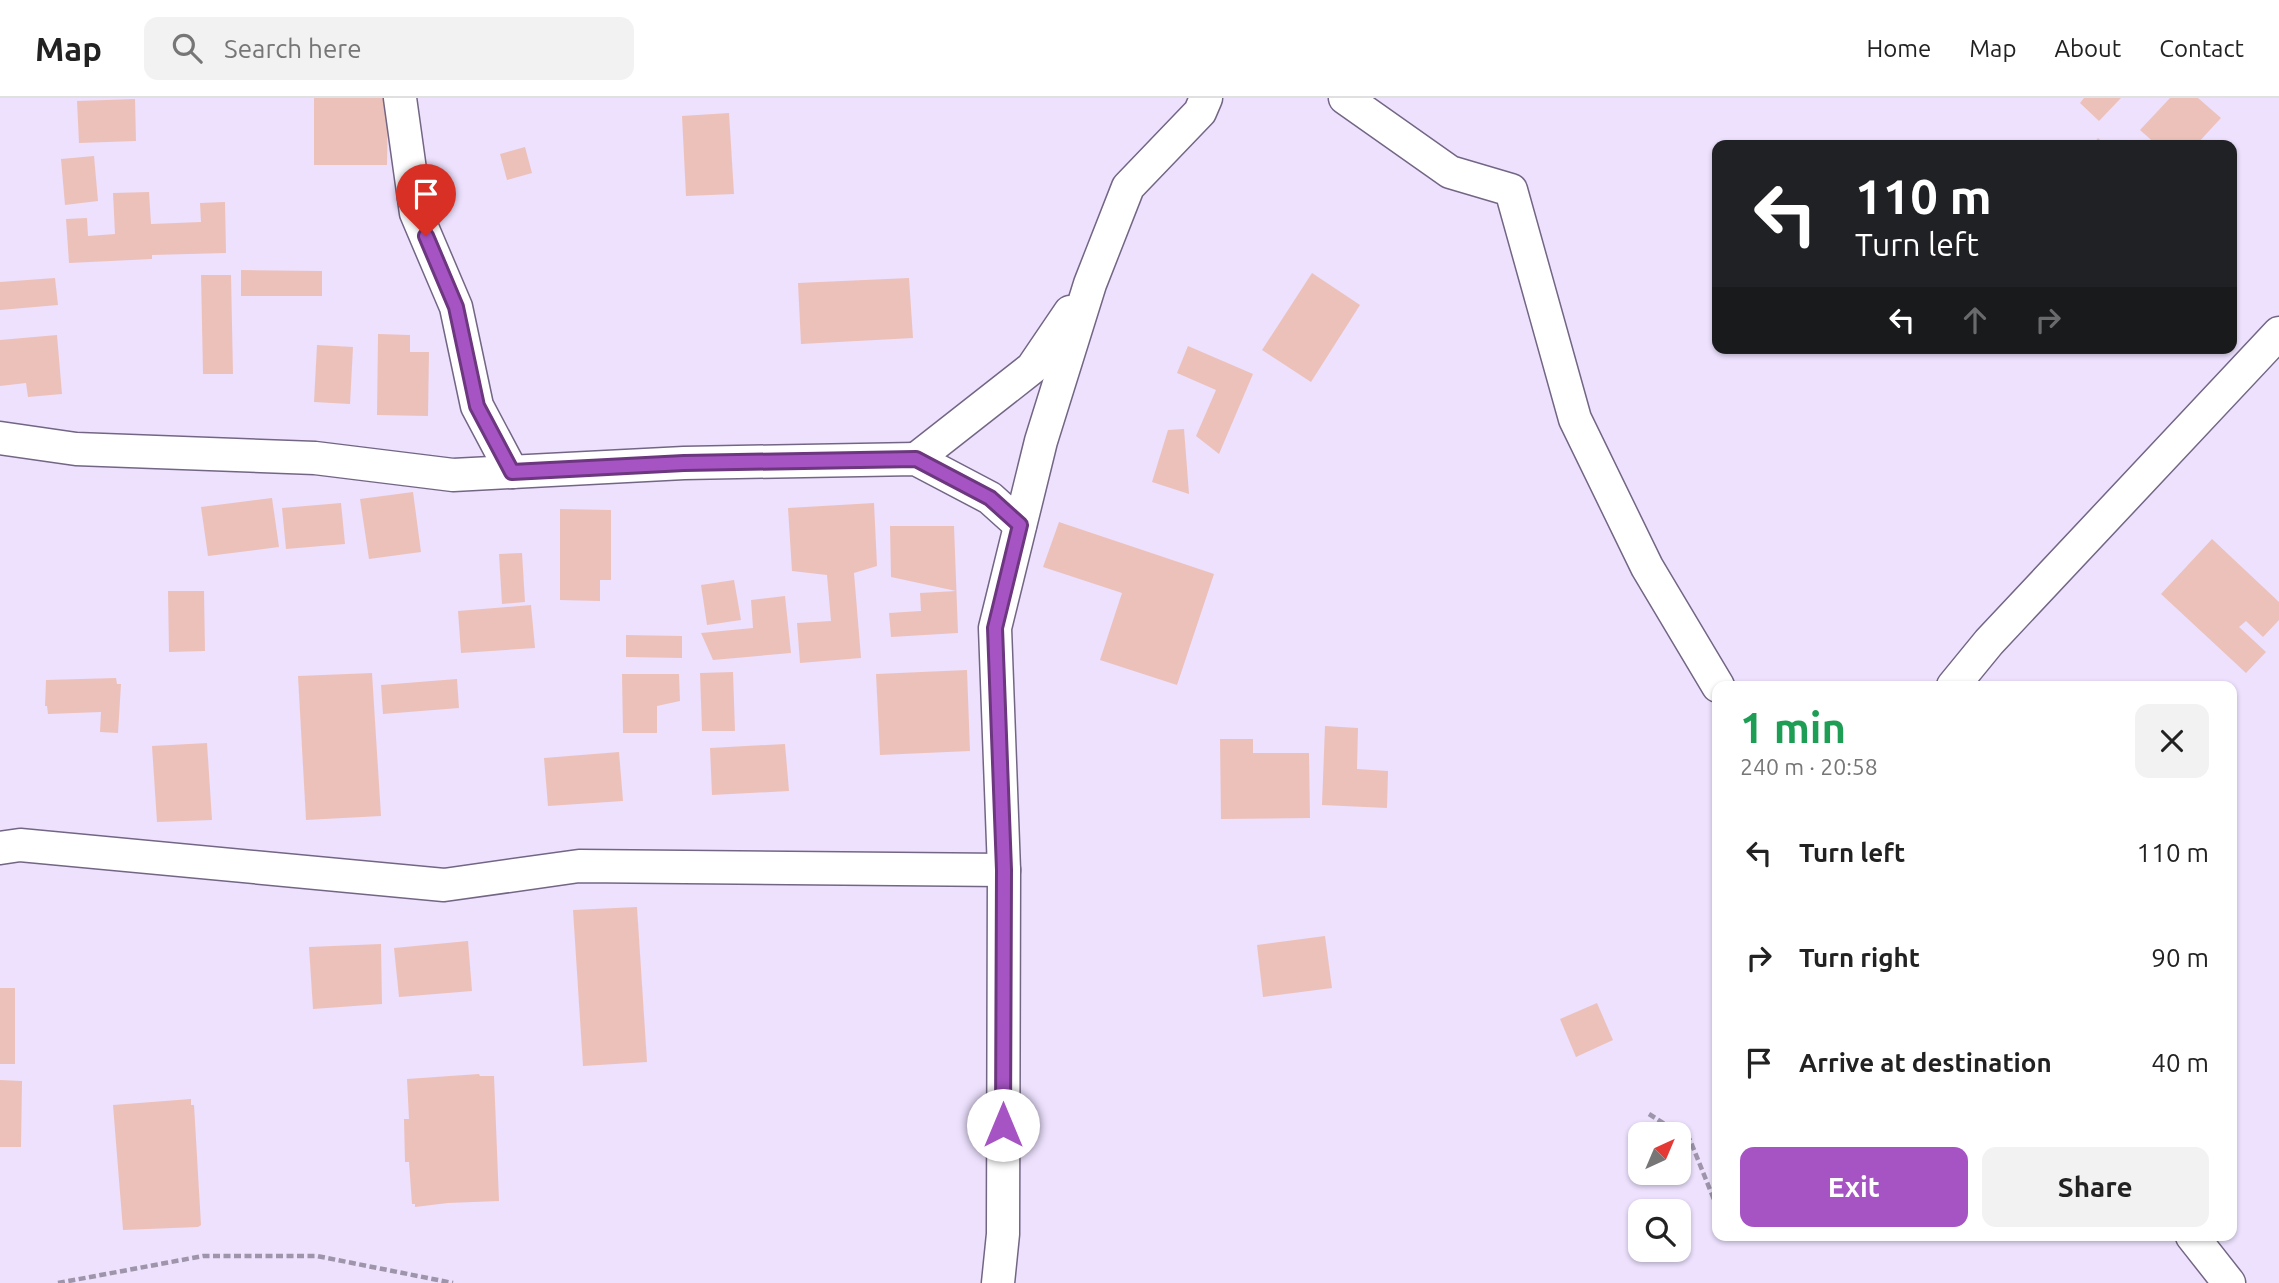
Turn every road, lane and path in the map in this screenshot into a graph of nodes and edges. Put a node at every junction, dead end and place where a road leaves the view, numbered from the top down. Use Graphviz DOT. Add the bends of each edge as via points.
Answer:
graph roads {
  1 [pos="400,98"];
  2 [pos="1206,98"];
  3 [pos="1345,98"];
  4 [pos="1090,284"];
  5 [pos="2279,333"];
  6 [pos="0,438"];
  7 [pos="916,459"];
  8 [pos="512,472"];
  9 [pos="1020,525"];
  10 [pos="1715,681"];
  11 [pos="1957,681"];
  12 [pos="0,848"];
  13 [pos="1004,870"];
  14 [pos="1649,1114"];
  15 [pos="1712,1195"];
  16 [pos="2196,1241"];
  17 [pos="58,1283"];
  18 [pos="453,1283"];
  19 [pos="998,1283"];
  20 [pos="2229,1283"];
  1 -- 8 [label="street" via="416,213 456,307 477,406"];
  2 -- 4 [label="street" via="1200,112 1128,187"];
  3 -- 10 [label="street" via="1450,172 1511,190 1575,419 1647,567"];
  4 -- 7 [label="street" via="1032,368"];
  4 -- 9 [label="street"];
  5 -- 11 [label="street"];
  6 -- 8 [label="street" via="76,449 315,458 453,475"];
  7 -- 8 [label="street"];
  7 -- 9 [label="street" via="990,498"];
  9 -- 13 [label="street" via="995,628"];
  12 -- 13 [label="street" via="20,845 444,885 579,866"];
  13 -- 19 [label="street" via="1003,1234"];
  14 -- 15 [label="path" via="1690,1140"];
  16 -- 20 [label="street"];
  17 -- 18 [label="path" via="203,1256 317,1256"];
}
